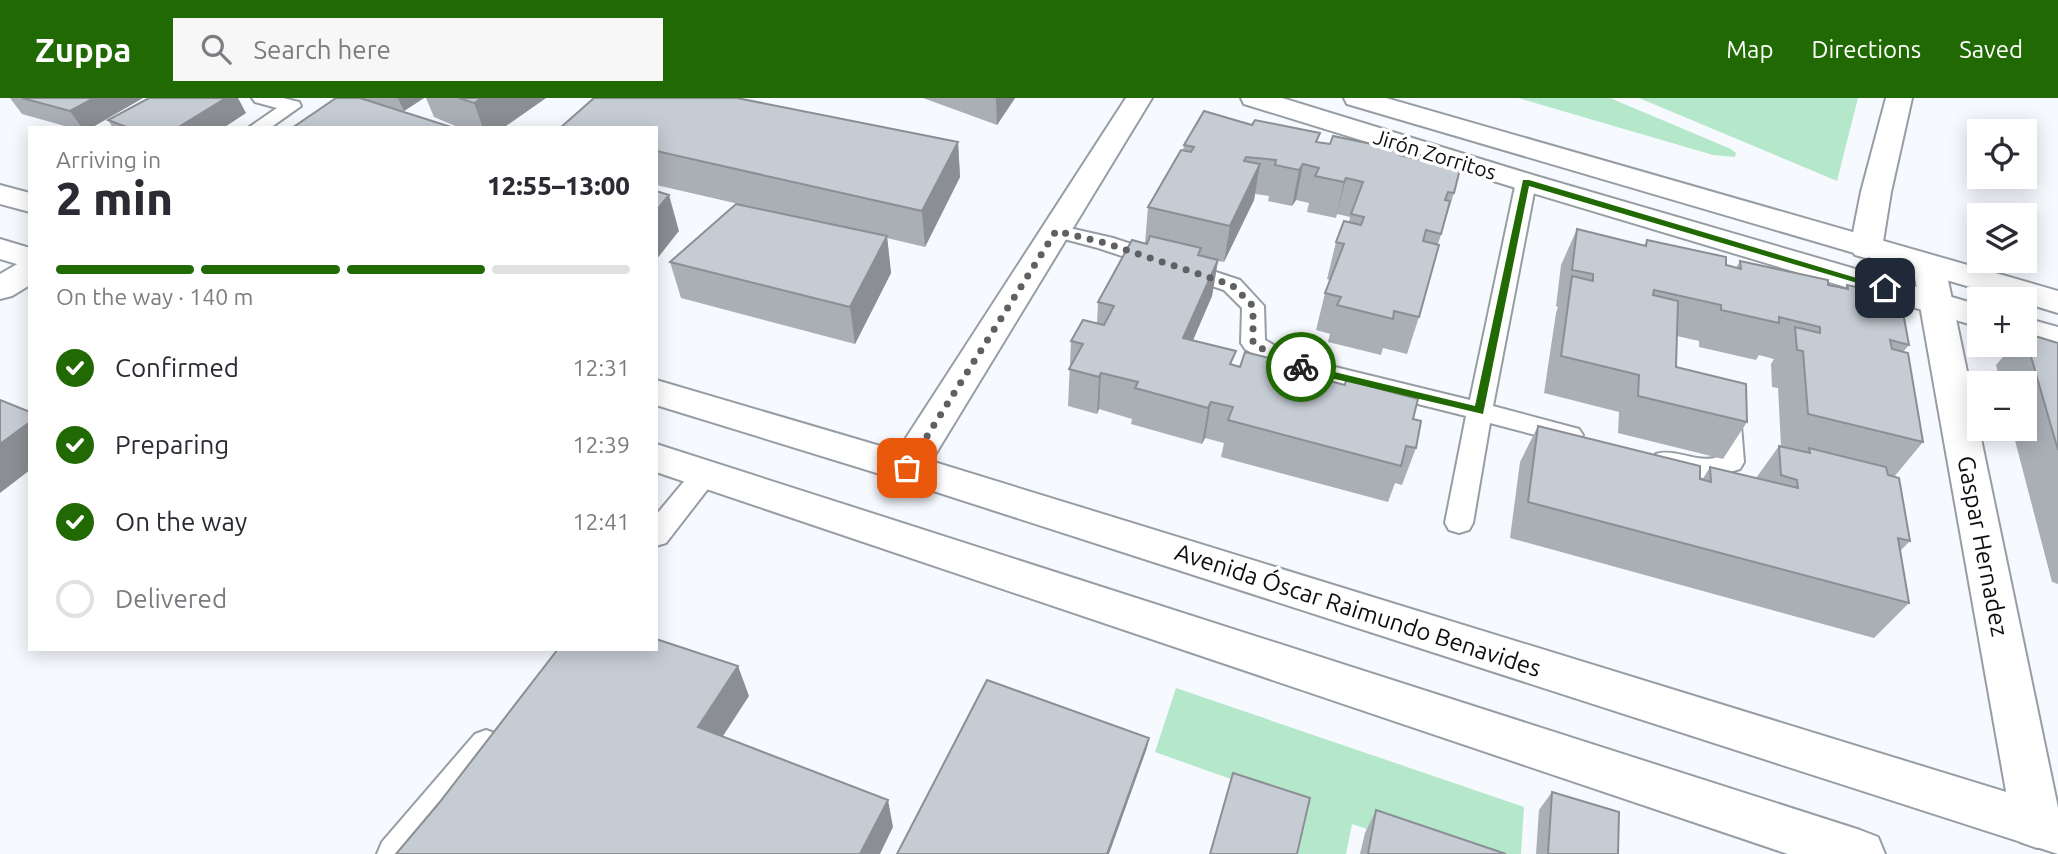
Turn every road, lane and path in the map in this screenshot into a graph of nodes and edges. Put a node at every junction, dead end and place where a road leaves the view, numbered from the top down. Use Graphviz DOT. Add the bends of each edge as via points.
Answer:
graph roads {
  1 [pos="261,98"];
  2 [pos="1139,98"];
  3 [pos="1254,98"];
  4 [pos="1356,98"];
  5 [pos="1899,98"];
  6 [pos="260,126"];
  7 [pos="1526,182"];
  8 [pos="0,194"];
  9 [pos="28,202"];
  10 [pos="1056,231"];
  11 [pos="1866,247"];
  12 [pos="0,249"];
  13 [pos="28,257"];
  14 [pos="28,271"];
  15 [pos="1932,284"];
  16 [pos="0,289"];
  17 [pos="2058,302"];
  18 [pos="1967,308"];
  19 [pos="2037,333"];
  20 [pos="2058,339"];
  21 [pos="658,393"];
  22 [pos="1727,394"];
  23 [pos="1480,411"];
  24 [pos="1594,442"];
  25 [pos="1645,456"];
  26 [pos="658,459"];
  27 [pos="907,468"];
  28 [pos="705,474"];
  29 [pos="1459,523"];
  30 [pos="658,533"];
  31 [pos="505,722"];
  32 [pos="2048,829"];
  33 [pos="394,854"];
  34 [pos="1860,854"];
  1 -- 6 [label="lane" via="292,106"];
  2 -- 10 [label="main road"];
  3 -- 7 [label="main road, Jirón Zorritos"];
  4 -- 11 [label="main road, Jirón Zorritos"];
  5 -- 11 [label="main road"];
  7 -- 15 [label="main road, Jirón Zorritos"];
  7 -- 23 [label="lane"];
  8 -- 9 [label="main road"];
  10 -- 23 [label="lane" via="1232,285 1253,306 1253,343 1286,363"];
  10 -- 27 [label="main road"];
  11 -- 15 [label="main road, Jirón Zorritos"];
  12 -- 13 [label="main road"];
  14 -- 16 [label="main road"];
  15 -- 17 [label="main road, Jirón Zorritos"];
  15 -- 18 [label="main road, Jirón Zorritos"];
  15 -- 32 [label="main road, Gaspar Hernadez"];
  19 -- 20 [label="main road"];
  21 -- 27 [label="main road, Avenida Óscar Raimundo Benavides"];
  22 -- 25 [label="lane" via="1731,462 1722,469 1696,469"];
  23 -- 24 [label="lane"];
  23 -- 29 [label="lane"];
  26 -- 28 [label="main road"];
  27 -- 32 [label="main road, Avenida Óscar Raimundo Benavides"];
  28 -- 30 [label="lane"];
  28 -- 34 [label="main road"];
  31 -- 33 [label="lane"];
}
